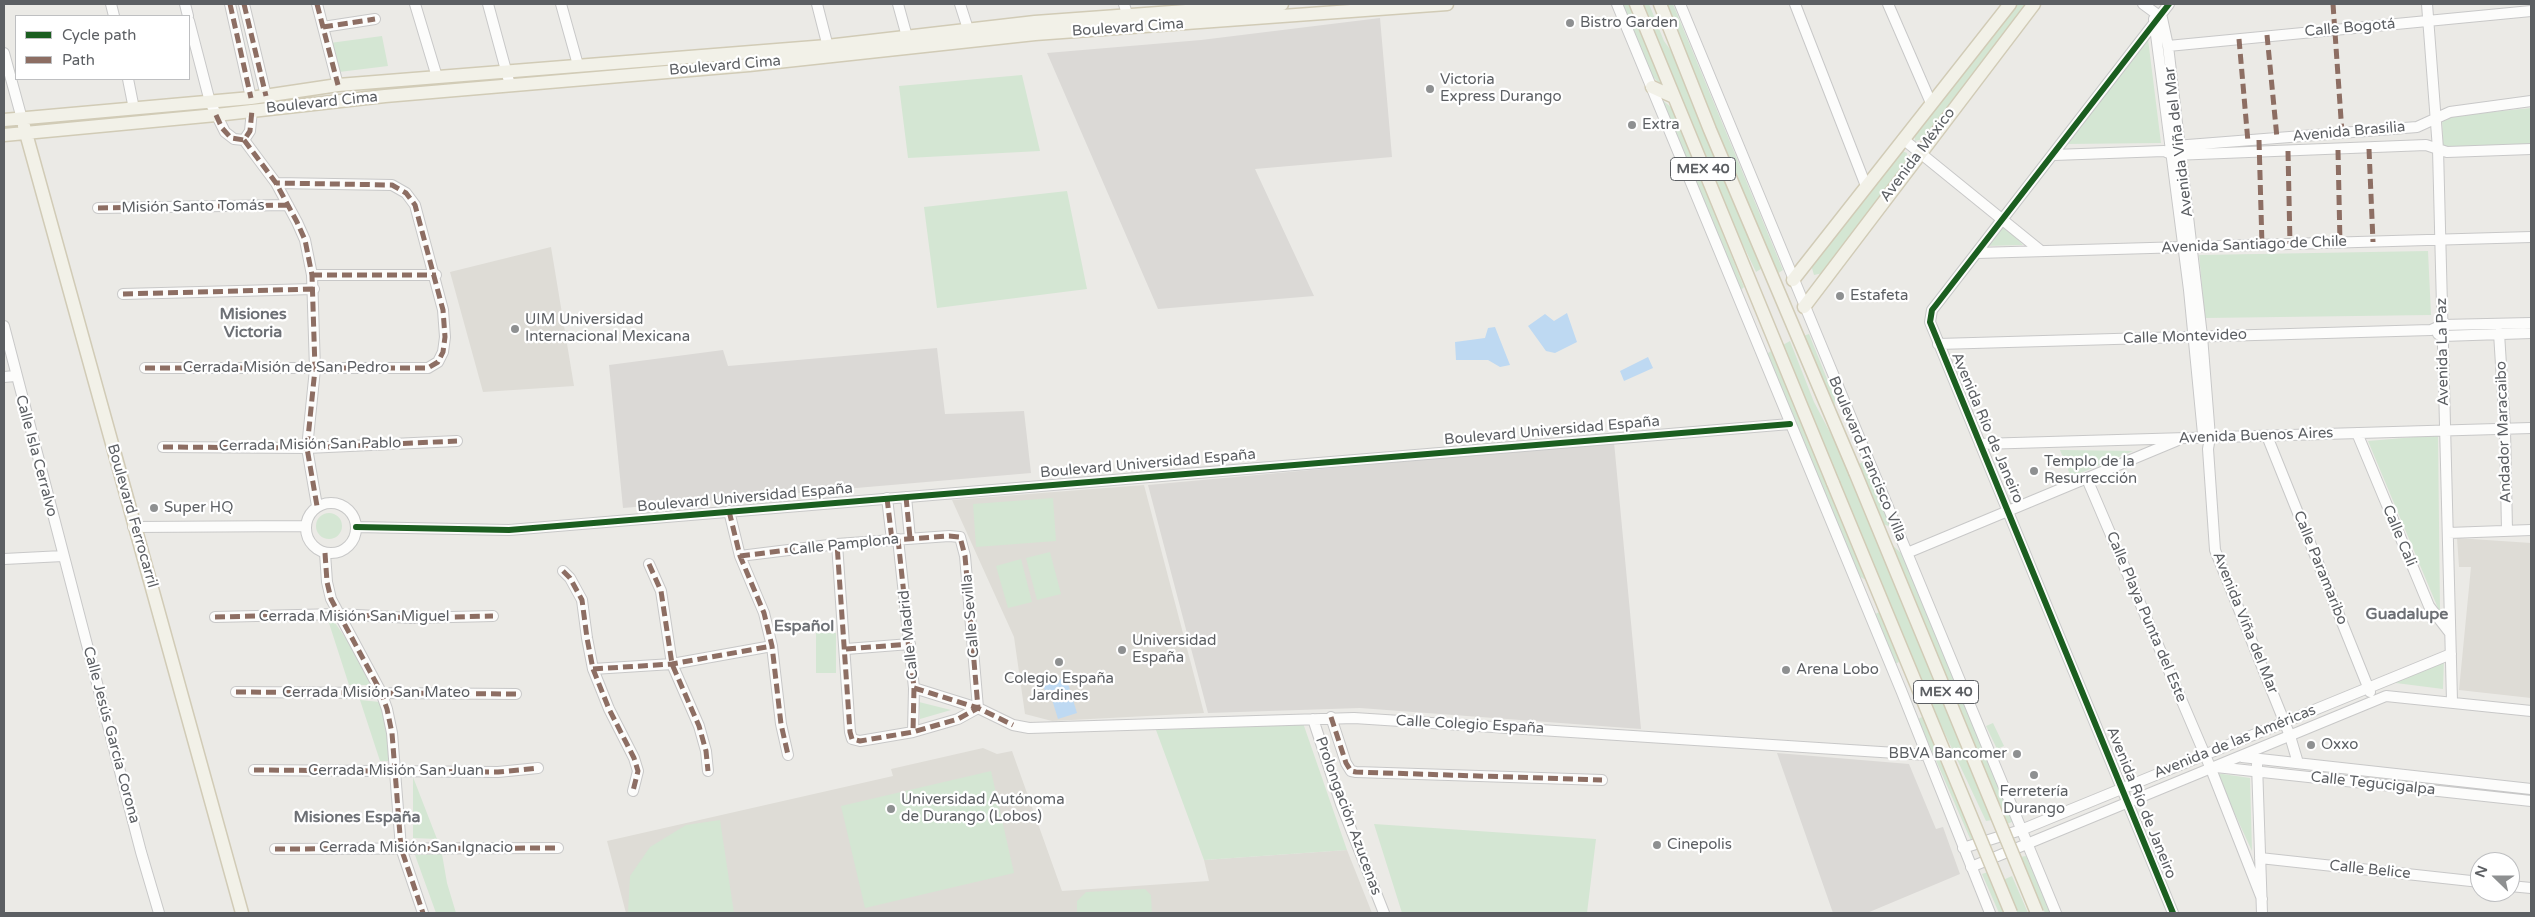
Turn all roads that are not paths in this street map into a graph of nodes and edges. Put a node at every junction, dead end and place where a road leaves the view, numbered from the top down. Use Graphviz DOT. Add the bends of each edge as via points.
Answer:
graph roads {
  1 [pos="230,4"];
  2 [pos="244,4"];
  3 [pos="317,4"];
  4 [pos="416,4"];
  5 [pos="488,4"];
  6 [pos="561,4"];
  7 [pos="817,4"];
  8 [pos="898,4"];
  9 [pos="960,4"];
  10 [pos="1282,4"];
  11 [pos="1447,4"];
  12 [pos="1617,4"];
  13 [pos="1636,4"];
  14 [pos="1660,4"];
  15 [pos="1680,4"];
  16 [pos="1795,4"];
  17 [pos="1888,4"];
  18 [pos="2010,4"];
  19 [pos="2034,4"];
  20 [pos="2143,4"];
  21 [pos="2169,4"];
  22 [pos="2427,4"];
  23 [pos="1185,7"];
  24 [pos="1126,10"];
  25 [pos="2531,11"];
  26 [pos="2156,16"];
  27 [pos="375,19"];
  28 [pos="2428,20"];
  29 [pos="1190,24"];
  30 [pos="190,25"];
  31 [pos="323,26"];
  32 [pos="968,29"];
  33 [pos="1132,29"];
  34 [pos="909,42"];
  35 [pos="2168,46"];
  36 [pos="829,51"];
  37 [pos="4,53"];
  38 [pos="748,58"];
  39 [pos="578,65"];
  40 [pos="507,71"];
  41 [pos="437,77"];
  42 [pos="128,80"];
  43 [pos="338,85"];
  44 [pos="510,85"];
  45 [pos="1652,87"];
  46 [pos="266,96"];
  47 [pos="1674,97"];
  48 [pos="341,100"];
  49 [pos="2531,101"];
  50 [pos="210,102"];
  51 [pos="1931,103"];
  52 [pos="252,104"];
  53 [pos="134,109"];
  54 [pos="216,115"];
  55 [pos="2436,117"];
  56 [pos="22,119"];
  57 [pos="4,120"];
  58 [pos="26,134"];
  59 [pos="4,135"];
  60 [pos="1903,139"];
  61 [pos="244,140"];
  62 [pos="2438,149"];
  63 [pos="2531,149"];
  64 [pos="2174,151"];
  65 [pos="1919,152"];
  66 [pos="2054,155"];
  67 [pos="276,183"];
  68 [pos="1866,186"];
  69 [pos="288,205"];
  70 [pos="98,208"];
  71 [pos="2003,220"];
  72 [pos="2531,237"];
  73 [pos="2440,240"];
  74 [pos="2188,247"];
  75 [pos="2041,251"];
  76 [pos="1976,253"];
  77 [pos="312,275"];
  78 [pos="436,275"];
  79 [pos="1793,280"];
  80 [pos="314,289"];
  81 [pos="123,294"];
  82 [pos="1804,307"];
  83 [pos="2531,323"];
  84 [pos="2442,324"];
  85 [pos="4,326"];
  86 [pos="2431,330"];
  87 [pos="2531,332"];
  88 [pos="2499,333"];
  89 [pos="2443,336"];
  90 [pos="2198,337"];
  91 [pos="1938,344"];
  92 [pos="145,368"];
  93 [pos="315,369"];
  94 [pos="15,376"];
  95 [pos="4,377"];
  96 [pos="1790,424"];
  97 [pos="2531,428"];
  98 [pos="2506,429"];
  99 [pos="2445,431"];
  100 [pos="2357,433"];
  101 [pos="2267,436"];
  102 [pos="2206,437"];
  103 [pos="2182,438"];
  104 [pos="457,441"];
  105 [pos="1980,444"];
  106 [pos="163,447"];
  107 [pos="307,448"];
  108 [pos="2087,479"];
  109 [pos="906,497"];
  110 [pos="887,498"];
  111 [pos="318,506"];
  112 [pos="729,512"];
  113 [pos="2009,512"];
  114 [pos="305,526"];
  115 [pos="133,527"];
  116 [pos="356,527"];
  117 [pos="2531,530"];
  118 [pos="2507,531"];
  119 [pos="2448,533"];
  120 [pos="949,536"];
  121 [pos="910,538"];
  122 [pos="895,540"];
  123 [pos="837,544"];
  124 [pos="325,553"];
  125 [pos="1907,553"];
  126 [pos="63,556"];
  127 [pos="740,556"];
  128 [pos="4,559"];
  129 [pos="649,564"];
  130 [pos="563,571"];
  131 [pos="339,614"];
  132 [pos="493,616"];
  133 [pos="215,617"];
  134 [pos="2450,633"];
  135 [pos="910,644"];
  136 [pos="772,646"];
  137 [pos="846,648"];
  138 [pos="2450,654"];
  139 [pos="672,664"];
  140 [pos="594,668"];
  141 [pos="914,688"];
  142 [pos="2368,688"];
  143 [pos="236,692"];
  144 [pos="381,692"];
  145 [pos="516,694"];
  146 [pos="2373,701"];
  147 [pos="2452,701"];
  148 [pos="978,708"];
  149 [pos="2531,711"];
  150 [pos="1331,717"];
  151 [pos="1313,719"];
  152 [pos="2284,722"];
  153 [pos="913,732"];
  154 [pos="2290,736"];
  155 [pos="788,755"];
  156 [pos="1927,755"];
  157 [pos="2204,755"];
  158 [pos="2240,756"];
  159 [pos="2257,758"];
  160 [pos="2298,763"];
  161 [pos="538,768"];
  162 [pos="2213,768"];
  163 [pos="254,770"];
  164 [pos="395,770"];
  165 [pos="708,771"];
  166 [pos="2258,771"];
  167 [pos="1602,780"];
  168 [pos="2123,788"];
  169 [pos="2531,789"];
  170 [pos="633,791"];
  171 [pos="2531,801"];
  172 [pos="2128,803"];
  173 [pos="2022,830"];
  174 [pos="2027,845"];
  175 [pos="401,848"];
  176 [pos="558,848"];
  177 [pos="1963,848"];
  178 [pos="275,849"];
  179 [pos="2260,858"];
  180 [pos="1971,867"];
  181 [pos="2470,881"];
  182 [pos="2262,898"];
  183 [pos="159,913"];
  184 [pos="242,913"];
  185 [pos="423,913"];
  186 [pos="1384,913"];
  187 [pos="1990,913"];
  188 [pos="2011,913"];
  189 [pos="2037,913"];
  190 [pos="2056,913"];
  191 [pos="2173,913"];
  192 [pos="2262,913"];
  1 -- 52 [label="street"];
  2 -- 46 [label="street"];
  3 -- 31 [label="street"];
  4 -- 41 [label="street"];
  5 -- 40 [label="street"];
  6 -- 39 [label="street"];
  7 -- 36 [label="street"];
  8 -- 34 [label="street"];
  9 -- 32 [label="street"];
  10 -- 23 [label="main road, Boulevard Cima"];
  11 -- 29 [label="main road, Boulevard Cima"];
  12 -- 45 [label="street"];
  13 -- 47 [label="main road, MEX 40"];
  14 -- 189 [label="main road, Boulevard Francisco Villa / MEX 40, bridge"];
  15 -- 79 [label="street, Boulevard Francisco Villa"];
  16 -- 68 [label="street"];
  17 -- 51 [label="street"];
  18 -- 51 [label="main road, Avenida México"];
  19 -- 65 [label="main road, Avenida México"];
  20 -- 26 [label="street"];
  21 -- 26 [label="street, Avenida Río de Janeiro"];
  22 -- 28 [label="street, Avenida La Paz"];
  23 -- 24 [label="main road, Boulevard Cima"];
  23 -- 29 [label="street"];
  24 -- 32 [label="main road, Boulevard Cima"];
  24 -- 33 [label="street"];
  25 -- 28 [label="street, Calle Bogotá"];
  26 -- 35 [label="street, Avenida Viña del Mar" via="2164,22"];
  26 -- 64 [label="street, Avenida Viña del Mar"];
  26 -- 66 [label="street, Avenida Río de Janeiro"];
  27 -- 31 [label="street"];
  28 -- 35 [label="street, Calle Bogotá"];
  28 -- 55 [label="street, Avenida La Paz"];
  29 -- 33 [label="main road, Boulevard Cima"];
  30 -- 50 [label="street"];
  31 -- 43 [label="street"];
  32 -- 34 [label="main road, Boulevard Cima"];
  33 -- 34 [label="main road, Boulevard Cima"];
  34 -- 36 [label="main road, Boulevard Cima"];
  35 -- 64 [label="street, Avenida Viña del Mar"];
  36 -- 38 [label="main road, Boulevard Cima"];
  37 -- 56 [label="street"];
  38 -- 39 [label="main road, Boulevard Cima"];
  38 -- 44 [label="main road, Boulevard Cima"];
  39 -- 40 [label="main road, Boulevard Cima"];
  40 -- 41 [label="main road, Boulevard Cima"];
  40 -- 44 [label="street"];
  41 -- 43 [label="main road, Boulevard Cima"];
  42 -- 53 [label="street"];
  43 -- 46 [label="main road, Boulevard Cima"];
  43 -- 48 [label="main road"];
  44 -- 48 [label="main road, Boulevard Cima"];
  45 -- 47 [label="main road"];
  45 -- 96 [label="street"];
  46 -- 52 [label="main road, Boulevard Cima"];
  47 -- 188 [label="main road, MEX 40, bridge"];
  48 -- 52 [label="main road, Boulevard Cima"];
  49 -- 55 [label="street, Avenida Brasilia" via="2450,112"];
  50 -- 52 [label="main road, Boulevard Cima"];
  50 -- 53 [label="main road, Boulevard Cima"];
  50 -- 54 [label="street"];
  51 -- 60 [label="main road, Avenida México"];
  52 -- 54 [label="main road, Boulevard Cima"];
  52 -- 61 [label="street" via="250,130"];
  53 -- 56 [label="main road, Boulevard Cima"];
  54 -- 58 [label="main road, Boulevard Cima"];
  54 -- 61 [label="street" via="231,138"];
  55 -- 62 [label="street, Avenida La Paz"];
  55 -- 64 [label="street, Avenida Brasilia" via="2417,126"];
  56 -- 57 [label="main road, Boulevard Cima"];
  56 -- 58 [label="main road, Boulevard Ferrocarril"];
  58 -- 59 [label="main road, Boulevard Cima"];
  58 -- 115 [label="main road, Boulevard Ferrocarril"];
  60 -- 65 [label="street"];
  60 -- 68 [label="main road, Avenida México"];
  61 -- 67 [label="street"];
  62 -- 63 [label="street, Avenida Brasilia" via="2447,152"];
  62 -- 64 [label="street, Avenida Brasilia" via="2426,145"];
  62 -- 73 [label="street, Avenida La Paz"];
  64 -- 66 [label="street, Avenida Brasilia"];
  64 -- 74 [label="street, Avenida Viña del Mar"];
  65 -- 71 [label="street"];
  65 -- 82 [label="main road, Avenida México"];
  66 -- 71 [label="street, Avenida Río de Janeiro"];
  67 -- 69 [label="street"];
  67 -- 78 [label="street" via="398,186 415,205"];
  68 -- 79 [label="main road, Avenida México"];
  69 -- 70 [label="street, Misión Santo Tomás"];
  69 -- 77 [label="street" via="303,234"];
  71 -- 75 [label="street"];
  71 -- 76 [label="street, Avenida Río de Janeiro"];
  72 -- 73 [label="street, Avenida Santiago de Chile"];
  73 -- 74 [label="street, Avenida Santiago de Chile"];
  73 -- 84 [label="street, Avenida La Paz"];
  74 -- 75 [label="street, Avenida Santiago de Chile"];
  74 -- 90 [label="street, Avenida Viña del Mar"];
  75 -- 76 [label="street, Avenida Santiago de Chile"];
  76 -- 91 [label="street, Avenida Río de Janeiro" via="1932,310 1930,322"];
  77 -- 78 [label="street"];
  77 -- 80 [label="street"];
  78 -- 93 [label="street, Cerrada Misión de San Pedro" via="445,337 441,357 428,368"];
  79 -- 82 [label="street, Boulevard Francisco Villa"];
  80 -- 81 [label="street"];
  80 -- 93 [label="street"];
  82 -- 125 [label="street, Boulevard Francisco Villa"];
  83 -- 84 [label="street, Calle Montevideo"];
  84 -- 86 [label="street, Calle Montevideo"];
  84 -- 89 [label="street, Avenida La Paz"];
  85 -- 94 [label="street, Calle Isla Cerralvo"];
  86 -- 89 [label="street, Calle Montevideo"];
  86 -- 90 [label="street, Calle Montevideo"];
  87 -- 88 [label="street, Calle Montevideo"];
  88 -- 89 [label="street, Calle Montevideo"];
  88 -- 98 [label="street, Andador Maracaibo"];
  89 -- 99 [label="street, Avenida La Paz"];
  90 -- 91 [label="street, Calle Montevideo"];
  90 -- 102 [label="street, Avenida Viña del Mar"];
  91 -- 105 [label="street, Avenida Río de Janeiro"];
  92 -- 93 [label="street, Cerrada Misión de San Pedro"];
  93 -- 107 [label="street"];
  94 -- 95 [label="street"];
  94 -- 126 [label="street, Calle Isla Cerralvo"];
  96 -- 109 [label="street, Boulevard Universidad España"];
  96 -- 156 [label="street"];
  97 -- 98 [label="street, Avenida Buenos Aires"];
  98 -- 99 [label="street, Avenida Buenos Aires"];
  98 -- 118 [label="street, Andador Maracaibo"];
  99 -- 100 [label="street, Avenida Buenos Aires"];
  99 -- 119 [label="street, Avenida La Paz"];
  100 -- 101 [label="street, Avenida Buenos Aires"];
  100 -- 134 [label="street, Calle Cali" via="2429,606"];
  101 -- 102 [label="street, Avenida Buenos Aires"];
  101 -- 142 [label="street, Calle Paramaribo"];
  102 -- 103 [label="street, Avenida Buenos Aires"];
  102 -- 152 [label="street, Avenida Viña del Mar" via="2216,556"];
  103 -- 105 [label="street, Avenida Buenos Aires"];
  103 -- 108 [label="street"];
  104 -- 107 [label="street, Cerrada Misión San Pablo"];
  105 -- 113 [label="street, Avenida Río de Janeiro"];
  106 -- 107 [label="street, Cerrada Misión San Pablo"];
  107 -- 111 [label="street"];
  108 -- 113 [label="street"];
  108 -- 157 [label="street, Calle Playa Punta del Este"];
  109 -- 110 [label="street, Boulevard Universidad España"];
  109 -- 121 [label="street"];
  110 -- 112 [label="street, Boulevard Universidad España"];
  110 -- 122 [label="street, Calle Madrid"];
  111 -- 114 [label="street"];
  111 -- 116 [label="street" via="331,502 346,506 352,512"];
  112 -- 116 [label="street, Boulevard Universidad España" via="509,530"];
  112 -- 127 [label="street"];
  113 -- 125 [label="street"];
  113 -- 168 [label="street, Avenida Río de Janeiro"];
  114 -- 115 [label="street"];
  114 -- 124 [label="street" via="310,543"];
  115 -- 184 [label="main road, Boulevard Ferrocarril"];
  116 -- 124 [label="street" via="350,544 335,553"];
  117 -- 118 [label="street"];
  118 -- 119 [label="street"];
  119 -- 134 [label="street, Avenida La Paz"];
  120 -- 121 [label="street, Calle Pamplona"];
  120 -- 148 [label="street, Calle Sevilla" via="962,539 965,556"];
  121 -- 122 [label="street, Calle Pamplona"];
  122 -- 123 [label="street, Calle Pamplona"];
  122 -- 135 [label="street, Calle Madrid"];
  123 -- 127 [label="street, Calle Pamplona"];
  123 -- 137 [label="street"];
  124 -- 131 [label="street" via="327,582"];
  125 -- 173 [label="street, Boulevard Francisco Villa"];
  126 -- 128 [label="street"];
  126 -- 183 [label="street, Calle Jesús García Corona"];
  127 -- 136 [label="street" via="764,613"];
  129 -- 139 [label="street" via="661,591"];
  130 -- 140 [label="street" via="582,600"];
  131 -- 132 [label="street, Cerrada Misión San Miguel" via="410,618"];
  131 -- 133 [label="street, Cerrada Misión San Miguel"];
  131 -- 144 [label="street"];
  134 -- 138 [label="street, Avenida La Paz"];
  135 -- 137 [label="street"];
  135 -- 141 [label="street, Calle Madrid"];
  136 -- 139 [label="street"];
  136 -- 155 [label="street"];
  137 -- 153 [label="street" via="852,739 860,741"];
  138 -- 142 [label="street, Avenida de las Américas"];
  138 -- 147 [label="street, Avenida La Paz"];
  139 -- 140 [label="street"];
  139 -- 165 [label="street" via="699,726"];
  140 -- 170 [label="street" via="608,710 634,758 638,771"];
  141 -- 148 [label="street"];
  141 -- 153 [label="street, Calle Madrid"];
  142 -- 146 [label="street, Calle Paramaribo"];
  142 -- 152 [label="street, Avenida de las Américas"];
  143 -- 144 [label="street, Cerrada Misión San Mateo"];
  144 -- 145 [label="street, Cerrada Misión San Mateo"];
  144 -- 164 [label="street" via="392,733"];
  146 -- 147 [label="street, Avenida de las Américas" via="2386,696"];
  146 -- 154 [label="street, Avenida de las Américas"];
  147 -- 149 [label="street"];
  148 -- 151 [label="street, Calle Colegio España" via="1013,726 1028,728"];
  148 -- 153 [label="street" via="958,719"];
  150 -- 151 [label="street, Calle Colegio España"];
  150 -- 156 [label="street, Calle Colegio España"];
  150 -- 167 [label="street" via="1351,771"];
  151 -- 186 [label="street, Prolongación Azucenas" via="1341,804"];
  152 -- 154 [label="street, Avenida Viña del Mar"];
  152 -- 157 [label="street, Avenida de las Américas"];
  154 -- 158 [label="street, Avenida de las Américas"];
  154 -- 160 [label="street, Avenida Viña del Mar"];
  156 -- 177 [label="street"];
  157 -- 162 [label="street, Calle Playa Punta del Este"];
  157 -- 168 [label="street, Avenida de las Américas"];
  158 -- 159 [label="street, Calle Tegucigalpa"];
  158 -- 162 [label="street, Avenida de las Américas"];
  159 -- 160 [label="street, Calle Tegucigalpa"];
  159 -- 166 [label="street"];
  160 -- 169 [label="street, Calle Tegucigalpa"];
  161 -- 164 [label="street, Cerrada Misión San Juan" via="498,772"];
  162 -- 166 [label="street, Calle Tegucigalpa"];
  162 -- 172 [label="street, Avenida de las Américas"];
  162 -- 182 [label="street, Calle Playa Punta del Este"];
  163 -- 164 [label="street, Cerrada Misión San Juan"];
  164 -- 175 [label="street"];
  166 -- 171 [label="street, Calle Tegucigalpa"];
  166 -- 179 [label="street"];
  168 -- 172 [label="street, Avenida Río de Janeiro"];
  168 -- 173 [label="street, Avenida de las Américas"];
  172 -- 174 [label="street, Avenida de las Américas"];
  172 -- 191 [label="street, Avenida Río de Janeiro"];
  173 -- 174 [label="street, Boulevard Francisco Villa"];
  173 -- 177 [label="street, Avenida de las Américas"];
  174 -- 180 [label="street, Avenida de las Américas"];
  174 -- 190 [label="street, Boulevard Francisco Villa"];
  175 -- 176 [label="street, Cerrada Misión San Ignacio"];
  175 -- 178 [label="street, Cerrada Misión San Ignacio"];
  175 -- 185 [label="street"];
  177 -- 180 [label="street"];
  179 -- 181 [label="street, Calle Belice"];
  179 -- 182 [label="street"];
  180 -- 187 [label="street"];
  182 -- 192 [label="street"];
}
